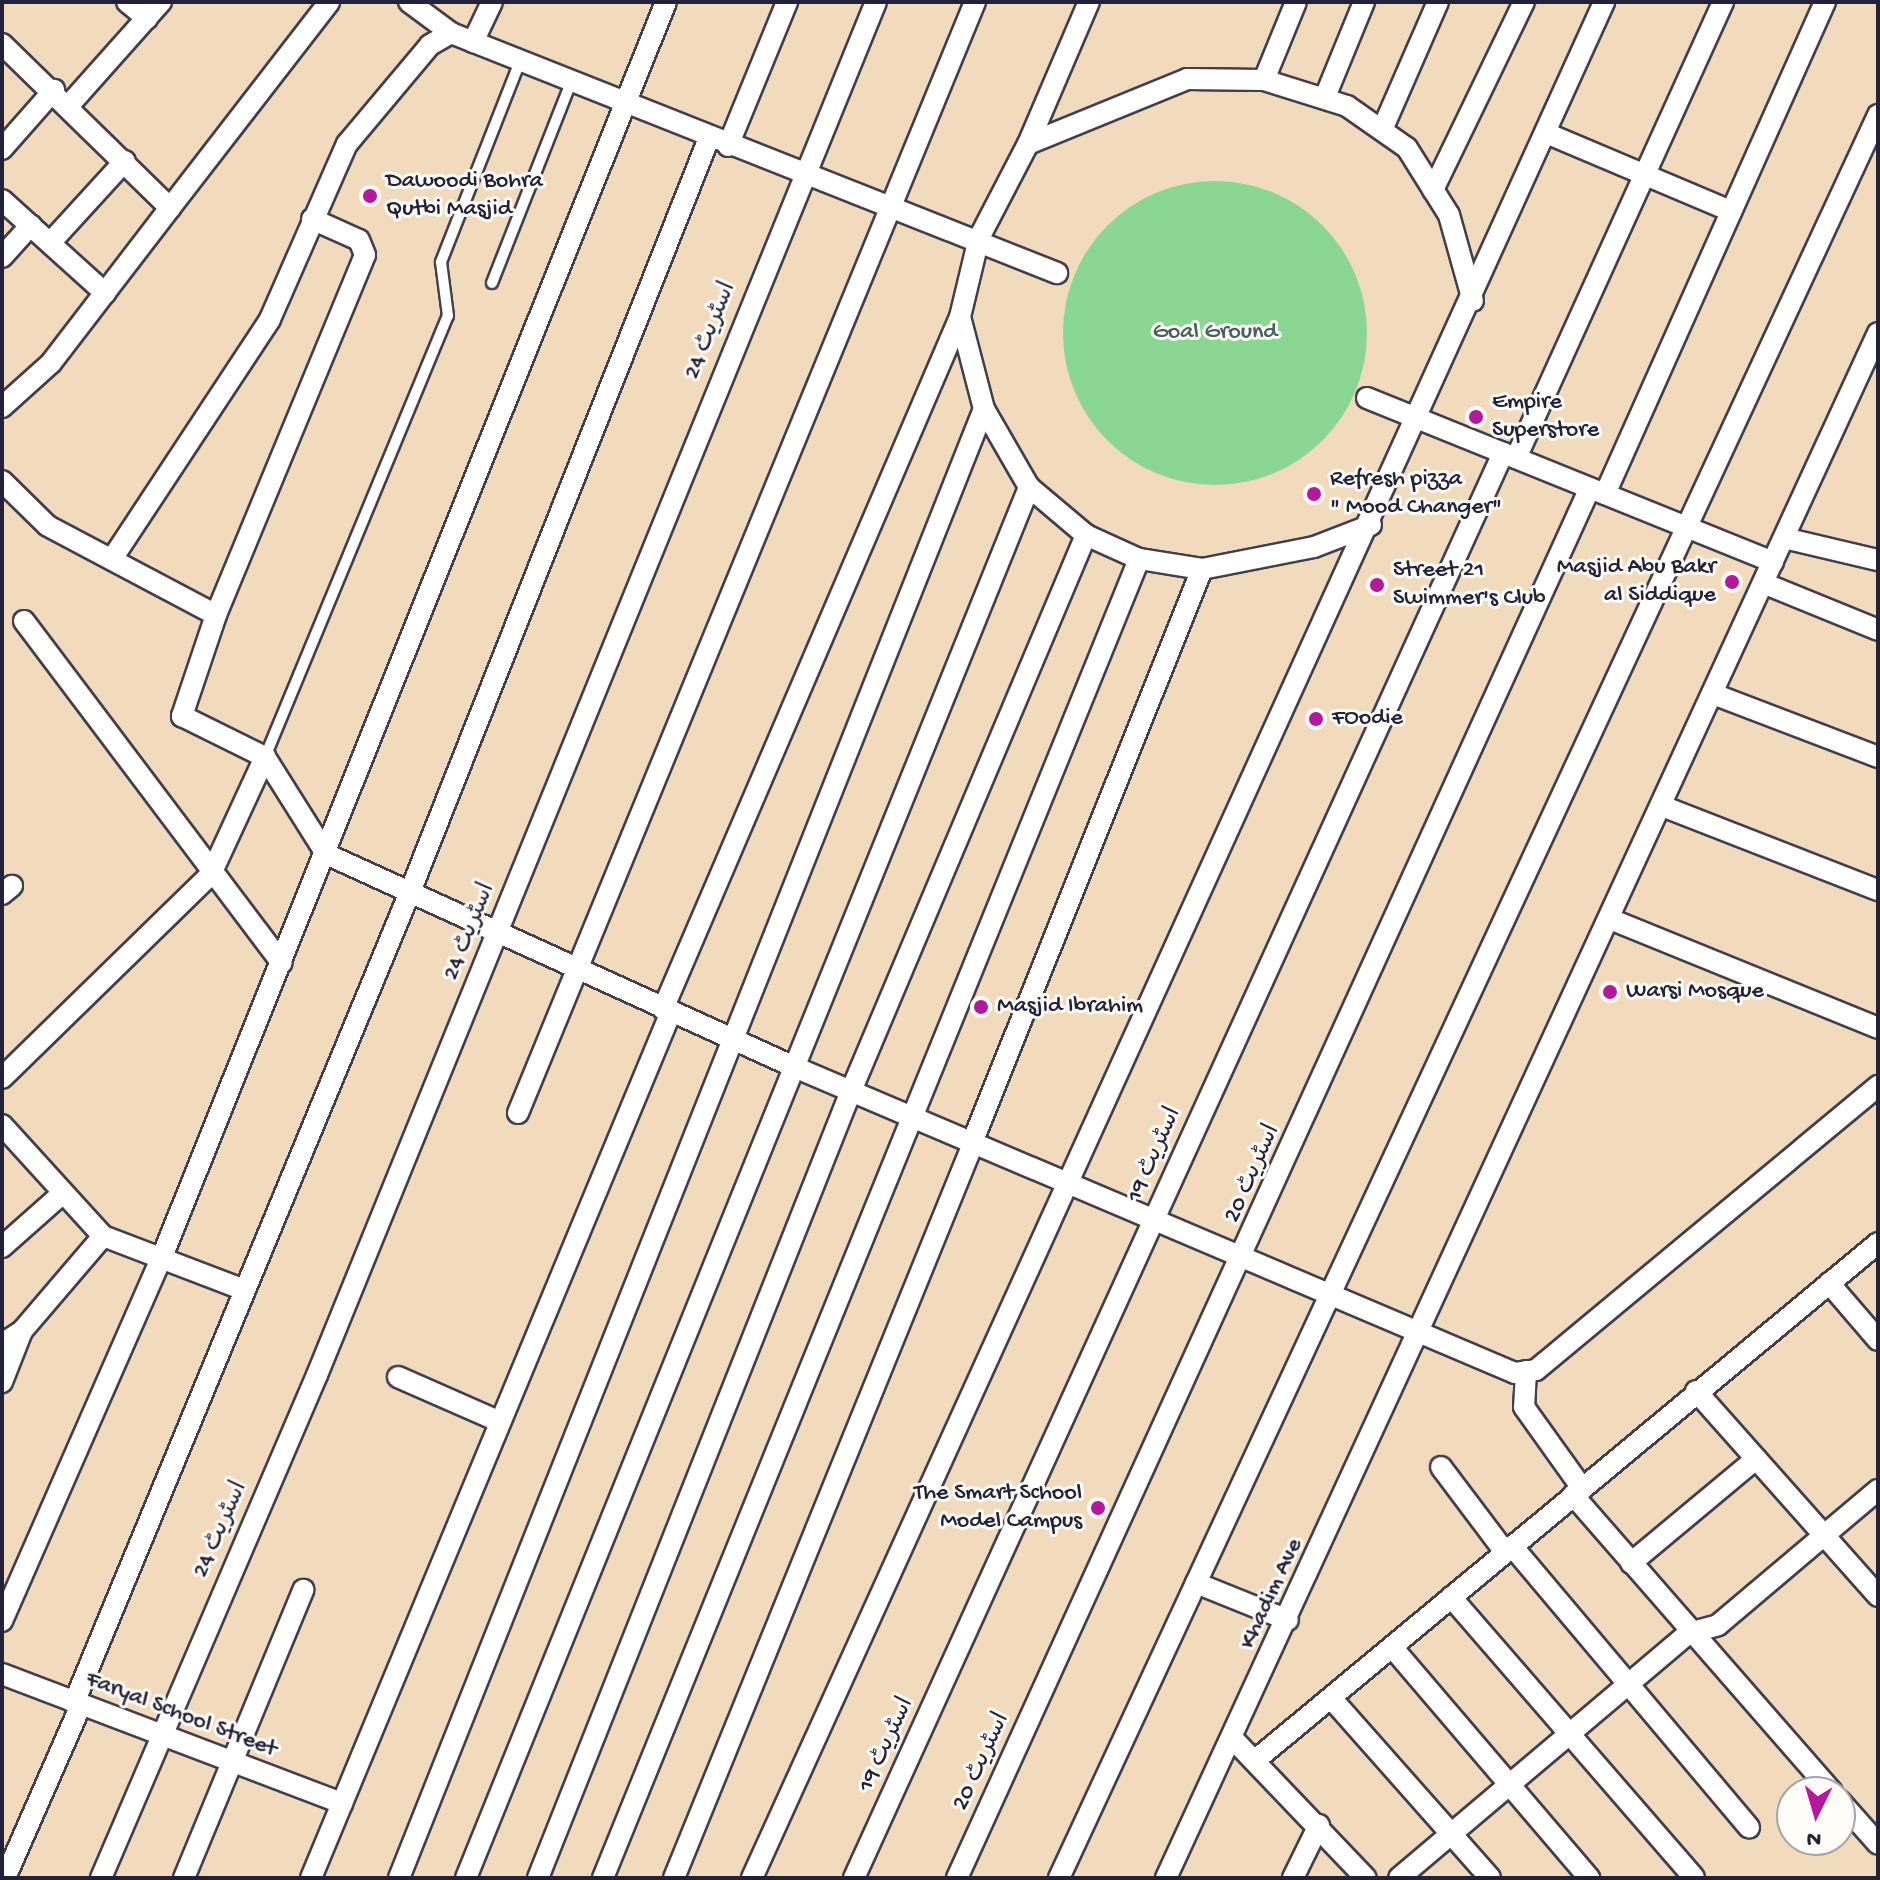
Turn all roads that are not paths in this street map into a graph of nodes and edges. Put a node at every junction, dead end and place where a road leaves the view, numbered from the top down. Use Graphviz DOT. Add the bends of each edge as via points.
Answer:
graph roads {
  1 [pos="127,2"];
  2 [pos="161,2"];
  3 [pos="329,2"];
  4 [pos="409,2"];
  5 [pos="492,2"];
  6 [pos="666,2"];
  7 [pos="787,2"];
  8 [pos="876,2"];
  9 [pos="975,2"];
  10 [pos="1089,2"];
  11 [pos="1296,2"];
  12 [pos="1364,2"];
  13 [pos="1438,2"];
  14 [pos="1524,2"];
  15 [pos="1604,2"];
  16 [pos="1723,2"];
  17 [pos="1825,2"];
  18 [pos="147,18"];
  19 [pos="451,33"];
  20 [pos="473,42"];
  21 [pos="2,44"];
  22 [pos="520,61"];
  23 [pos="1264,80"];
  24 [pos="571,82"];
  25 [pos="54,90"];
  26 [pos="1325,97"];
  27 [pos="622,103"];
  28 [pos="70,104"];
  29 [pos="1878,115"];
  30 [pos="1382,130"];
  31 [pos="1546,133"];
  32 [pos="719,142"];
  33 [pos="1028,144"];
  34 [pos="2,149"];
  35 [pos="125,161"];
  36 [pos="802,176"];
  37 [pos="1644,176"];
  38 [pos="1433,190"];
  39 [pos="2,200"];
  40 [pos="170,208"];
  41 [pos="885,208"];
  42 [pos="1731,211"];
  43 [pos="312,219"];
  44 [pos="31,225"];
  45 [pos="979,238"];
  46 [pos="50,243"];
  47 [pos="2,257"];
  48 [pos="1057,273"];
  49 [pos="492,283"];
  50 [pos="105,293"];
  51 [pos="1473,301"];
  52 [pos="960,317"];
  53 [pos="1878,333"];
  54 [pos="1367,398"];
  55 [pos="2,407"];
  56 [pos="984,409"];
  57 [pos="1420,420"];
  58 [pos="1509,455"];
  59 [pos="2,481"];
  60 [pos="1029,487"];
  61 [pos="1597,491"];
  62 [pos="1371,525"];
  63 [pos="1687,528"];
  64 [pos="1086,535"];
  65 [pos="1784,538"];
  66 [pos="112,559"];
  67 [pos="1139,559"];
  68 [pos="1878,560"];
  69 [pos="1773,562"];
  70 [pos="1202,569"];
  71 [pos="1763,583"];
  72 [pos="216,615"];
  73 [pos="24,621"];
  74 [pos="1878,630"];
  75 [pos="1713,694"];
  76 [pos="265,757"];
  77 [pos="1878,757"];
  78 [pos="1662,806"];
  79 [pos="326,854"];
  80 [pos="211,874"];
  81 [pos="1878,890"];
  82 [pos="410,892"];
  83 [pos="1610,919"];
  84 [pos="498,933"];
  85 [pos="282,963"];
  86 [pos="577,969"];
  87 [pos="667,1010"];
  88 [pos="1878,1028"];
  89 [pos="733,1037"];
  90 [pos="792,1066"];
  91 [pos="2,1078"];
  92 [pos="1878,1086"];
  93 [pos="851,1091"];
  94 [pos="518,1113"];
  95 [pos="911,1117"];
  96 [pos="2,1125"];
  97 [pos="972,1143"];
  98 [pos="1069,1185"];
  99 [pos="63,1193"];
  100 [pos="1154,1219"];
  101 [pos="103,1236"];
  102 [pos="1878,1243"];
  103 [pos="2,1247"];
  104 [pos="1245,1256"];
  105 [pos="162,1257"];
  106 [pos="1829,1283"];
  107 [pos="242,1289"];
  108 [pos="1331,1294"];
  109 [pos="22,1331"];
  110 [pos="1421,1331"];
  111 [pos="1878,1340"];
  112 [pos="2,1344"];
  113 [pos="1526,1371"];
  114 [pos="398,1377"];
  115 [pos="2,1382"];
  116 [pos="1696,1391"];
  117 [pos="498,1421"];
  118 [pos="1756,1459"];
  119 [pos="1441,1467"];
  120 [pos="1878,1490"];
  121 [pos="1577,1491"];
  122 [pos="1826,1538"];
  123 [pos="1509,1549"];
  124 [pos="1631,1563"];
  125 [pos="1196,1583"];
  126 [pos="303,1590"];
  127 [pos="1878,1596"];
  128 [pos="1451,1597"];
  129 [pos="1288,1620"];
  130 [pos="2,1621"];
  131 [pos="1689,1633"];
  132 [pos="1392,1647"];
  133 [pos="2,1674"];
  134 [pos="1629,1684"];
  135 [pos="1331,1698"];
  136 [pos="78,1704"];
  137 [pos="1570,1734"];
  138 [pos="159,1736"];
  139 [pos="1233,1739"];
  140 [pos="1258,1758"];
  141 [pos="233,1763"];
  142 [pos="1818,1776"];
  143 [pos="1509,1786"];
  144 [pos="342,1803"];
  145 [pos="1856,1819"];
  146 [pos="1319,1825"];
  147 [pos="1749,1827"];
  148 [pos="1451,1835"];
  149 [pos="1878,1844"];
  150 [pos="5,1878"];
  151 [pos="101,1878"];
  152 [pos="184,1878"];
  153 [pos="311,1878"];
  154 [pos="399,1878"];
  155 [pos="466,1878"];
  156 [pos="538,1878"];
  157 [pos="603,1878"];
  158 [pos="674,1878"];
  159 [pos="752,1878"];
  160 [pos="854,1878"];
  161 [pos="957,1878"];
  162 [pos="1059,1878"];
  163 [pos="1166,1878"];
  164 [pos="1293,1878"];
  165 [pos="1366,1878"];
  166 [pos="1399,1878"];
  167 [pos="1490,1878"];
  168 [pos="1589,1878"];
  169 [pos="1694,1878"];
  1 -- 18 [label="street"];
  2 -- 18 [label="street"];
  3 -- 40 [label="street"];
  4 -- 19 [label="street"];
  5 -- 20 [label="street"];
  6 -- 27 [label="street"];
  7 -- 32 [label="street"];
  8 -- 36 [label="street, اسٹریٹ 24"];
  9 -- 41 [label="street"];
  10 -- 33 [label="street"];
  11 -- 23 [label="street"];
  12 -- 26 [label="street"];
  13 -- 30 [label="street"];
  14 -- 38 [label="street"];
  15 -- 31 [label="street"];
  16 -- 37 [label="street, اسٹریٹ 19"];
  17 -- 42 [label="street, اسٹریٹ 20"];
  18 -- 28 [label="street"];
  19 -- 20 [label="street"];
  19 -- 43 [label="street" via="430,45 347,144"];
  20 -- 22 [label="street"];
  21 -- 25 [label="street"];
  22 -- 24 [label="street"];
  22 -- 76 [label="lane" via="441,262 448,316"];
  23 -- 26 [label="street"];
  23 -- 33 [label="street" via="1187,79"];
  24 -- 27 [label="street"];
  24 -- 49 [label="lane"];
  25 -- 28 [label="street"];
  25 -- 34 [label="street"];
  26 -- 30 [label="street"];
  27 -- 32 [label="street"];
  27 -- 79 [label="street"];
  28 -- 35 [label="street"];
  29 -- 63 [label="street"];
  30 -- 38 [label="street" via="1407,148"];
  31 -- 37 [label="street"];
  31 -- 51 [label="street"];
  32 -- 36 [label="street"];
  32 -- 82 [label="street"];
  33 -- 45 [label="street"];
  35 -- 40 [label="street"];
  35 -- 46 [label="street"];
  36 -- 41 [label="street"];
  36 -- 84 [label="street, اسٹریٹ 24"];
  37 -- 42 [label="street"];
  37 -- 58 [label="street, اسٹریٹ 19"];
  38 -- 51 [label="street" via="1449,215"];
  39 -- 44 [label="street"];
  40 -- 50 [label="street"];
  41 -- 45 [label="street"];
  41 -- 86 [label="street"];
  42 -- 61 [label="street, اسٹریٹ 20"];
  43 -- 66 [label="street" via="234,382"];
  43 -- 72 [label="street" via="359,240 365,255"];
  44 -- 46 [label="street"];
  44 -- 47 [label="street"];
  45 -- 48 [label="street"];
  45 -- 52 [label="street"];
  46 -- 50 [label="street"];
  50 -- 55 [label="street" via="51,363"];
  51 -- 57 [label="street"];
  52 -- 56 [label="street"];
  52 -- 87 [label="street"];
  53 -- 65 [label="street, Khadim Ave"];
  54 -- 57 [label="street"];
  56 -- 60 [label="street"];
  56 -- 89 [label="street"];
  57 -- 58 [label="street"];
  57 -- 62 [label="street"];
  58 -- 61 [label="street"];
  58 -- 100 [label="street, اسٹریٹ 19"];
  59 -- 66 [label="street" via="48,526"];
  60 -- 64 [label="street"];
  60 -- 90 [label="street"];
  61 -- 63 [label="street"];
  61 -- 104 [label="street, اسٹریٹ 20"];
  62 -- 70 [label="street" via="1314,547"];
  62 -- 98 [label="street"];
  63 -- 69 [label="street"];
  63 -- 108 [label="street"];
  64 -- 67 [label="street"];
  64 -- 93 [label="street"];
  65 -- 68 [label="street"];
  65 -- 69 [label="street, Khadim Ave"];
  66 -- 72 [label="street"];
  67 -- 70 [label="street"];
  67 -- 95 [label="street"];
  69 -- 71 [label="street, Khadim Ave"];
  70 -- 97 [label="street"];
  71 -- 74 [label="street"];
  71 -- 75 [label="street, Khadim Ave"];
  72 -- 76 [label="street" via="182,716"];
  73 -- 80 [label="street"];
  75 -- 77 [label="street"];
  75 -- 78 [label="street, Khadim Ave"];
  76 -- 79 [label="street"];
  76 -- 80 [label="street"];
  78 -- 81 [label="street"];
  78 -- 83 [label="street, Khadim Ave"];
  79 -- 82 [label="street"];
  79 -- 85 [label="street"];
  80 -- 85 [label="street"];
  80 -- 91 [label="street"];
  82 -- 84 [label="street"];
  82 -- 107 [label="street"];
  83 -- 88 [label="street"];
  83 -- 110 [label="street, Khadim Ave"];
  84 -- 86 [label="street"];
  84 -- 138 [label="street, اسٹریٹ 24"];
  85 -- 105 [label="street"];
  86 -- 87 [label="street"];
  86 -- 94 [label="street"];
  87 -- 89 [label="street"];
  87 -- 117 [label="street"];
  89 -- 90 [label="street"];
  89 -- 154 [label="street"];
  90 -- 93 [label="street"];
  90 -- 155 [label="street"];
  92 -- 113 [label="street"];
  93 -- 95 [label="street"];
  93 -- 156 [label="street"];
  95 -- 97 [label="street"];
  95 -- 157 [label="street"];
  96 -- 99 [label="street"];
  97 -- 98 [label="street"];
  97 -- 158 [label="street"];
  98 -- 100 [label="street"];
  98 -- 159 [label="street"];
  99 -- 101 [label="street"];
  99 -- 103 [label="street"];
  100 -- 104 [label="street"];
  100 -- 160 [label="street, اسٹریٹ 19"];
  101 -- 105 [label="street"];
  101 -- 109 [label="street"];
  102 -- 106 [label="street"];
  104 -- 108 [label="street"];
  104 -- 161 [label="street, اسٹریٹ 20"];
  105 -- 107 [label="street"];
  105 -- 130 [label="street"];
  106 -- 111 [label="street"];
  106 -- 116 [label="street"];
  107 -- 136 [label="street"];
  108 -- 110 [label="street"];
  108 -- 125 [label="street"];
  109 -- 112 [label="street"];
  109 -- 115 [label="street"];
  110 -- 113 [label="street" via="1515,1373"];
  110 -- 129 [label="street, Khadim Ave"];
  113 -- 121 [label="street" via="1524,1407"];
  114 -- 117 [label="street"];
  116 -- 118 [label="street"];
  116 -- 121 [label="street"];
  117 -- 144 [label="street"];
  118 -- 122 [label="street"];
  118 -- 124 [label="street"];
  119 -- 123 [label="street"];
  120 -- 122 [label="street"];
  121 -- 123 [label="street"];
  121 -- 124 [label="street"];
  122 -- 127 [label="street"];
  122 -- 131 [label="street" via="1718,1625"];
  123 -- 128 [label="street"];
  123 -- 134 [label="street"];
  124 -- 131 [label="street"];
  125 -- 129 [label="street"];
  125 -- 162 [label="street"];
  126 -- 141 [label="street"];
  128 -- 132 [label="street"];
  128 -- 137 [label="street"];
  129 -- 139 [label="street, Khadim Ave"];
  131 -- 134 [label="street"];
  131 -- 142 [label="street"];
  132 -- 135 [label="street"];
  132 -- 143 [label="street"];
  133 -- 136 [label="street, Faryal School Street"];
  134 -- 137 [label="street"];
  134 -- 147 [label="street"];
  135 -- 140 [label="street"];
  135 -- 148 [label="street"];
  136 -- 138 [label="street, Faryal School Street"];
  136 -- 150 [label="street"];
  137 -- 143 [label="street"];
  137 -- 169 [label="street"];
  138 -- 141 [label="street, Faryal School Street"];
  138 -- 151 [label="street, اسٹریٹ 24"];
  139 -- 140 [label="street"];
  139 -- 163 [label="street, Khadim Ave"];
  140 -- 146 [label="street"];
  141 -- 144 [label="street, Faryal School Street"];
  141 -- 152 [label="street"];
  143 -- 148 [label="street"];
  143 -- 168 [label="street"];
  144 -- 153 [label="street"];
  145 -- 149 [label="street"];
  146 -- 164 [label="street"];
  146 -- 165 [label="street"];
  148 -- 166 [label="street"];
  148 -- 167 [label="street"];
}
